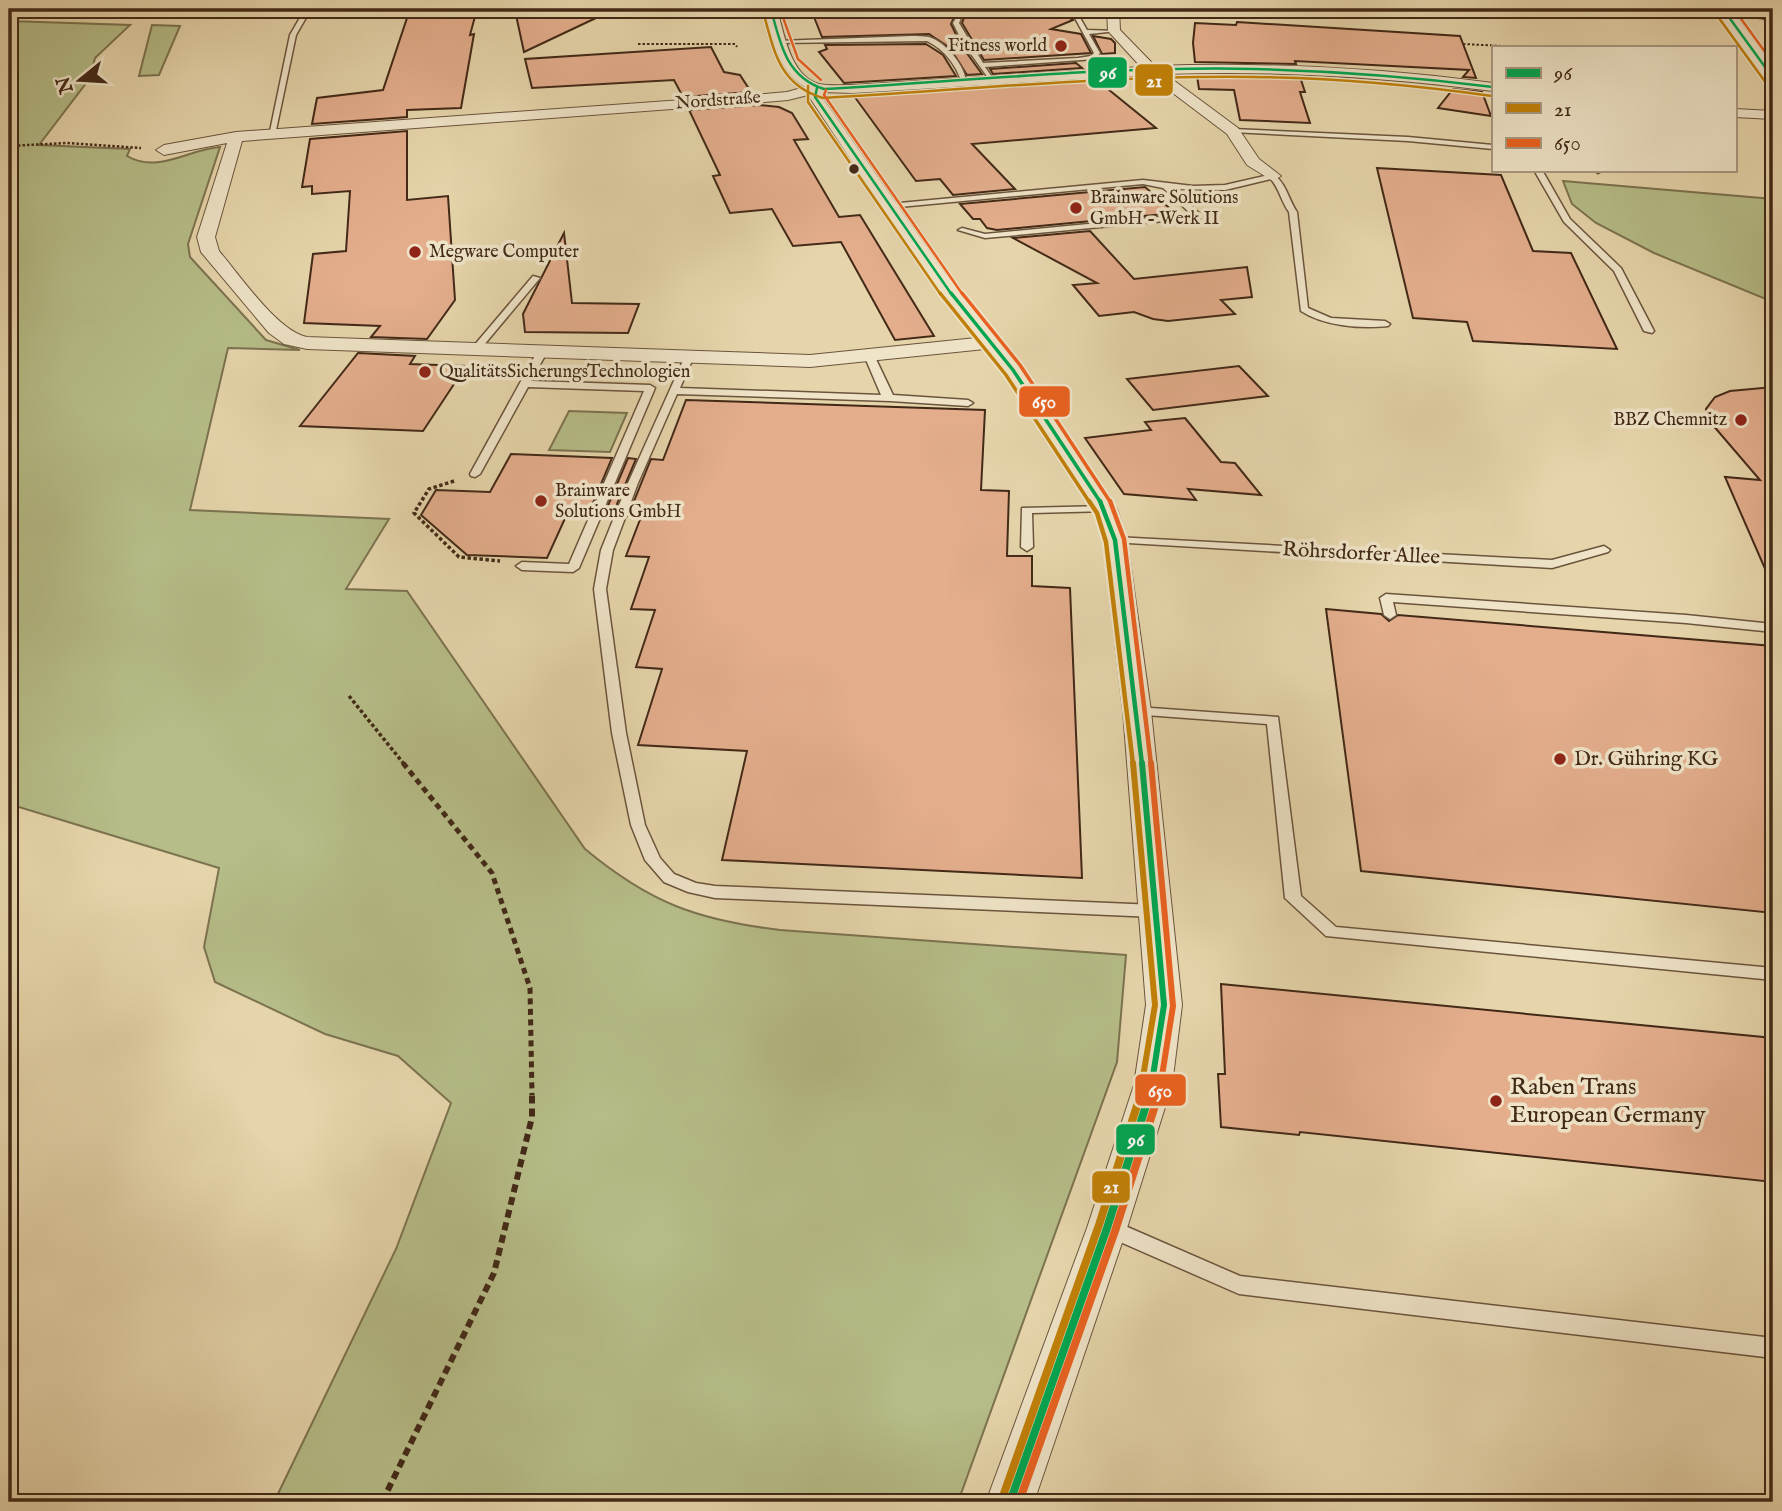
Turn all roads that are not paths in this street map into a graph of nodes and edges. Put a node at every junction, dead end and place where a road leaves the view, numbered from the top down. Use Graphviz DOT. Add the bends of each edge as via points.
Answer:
graph roads {
  1 [pos="309,9"];
  2 [pos="771,9"];
  3 [pos="1114,9"];
  4 [pos="1725,11"];
  5 [pos="1773,21"];
  6 [pos="1114,31"];
  7 [pos="1086,32"];
  8 [pos="780,41"];
  9 [pos="982,65"];
  10 [pos="1150,69"];
  11 [pos="1773,78"];
  12 [pos="991,80"];
  13 [pos="964,82"];
  14 [pos="1492,87"];
  15 [pos="817,88"];
  16 [pos="1736,113"];
  17 [pos="1773,115"];
  18 [pos="1233,131"];
  19 [pos="271,135"];
  20 [pos="236,137"];
  21 [pos="1492,147"];
  22 [pos="164,150"];
  23 [pos="1539,172"];
  24 [pos="1273,176"];
  25 [pos="1166,187"];
  26 [pos="889,206"];
  27 [pos="962,230"];
  28 [pos="536,278"];
  29 [pos="1385,324"];
  30 [pos="1649,331"];
  31 [pos="990,342"];
  32 [pos="475,350"];
  33 [pos="542,352"];
  34 [pos="869,355"];
  35 [pos="690,356"];
  36 [pos="524,384"];
  37 [pos="674,391"];
  38 [pos="890,398"];
  39 [pos="968,403"];
  40 [pos="475,474"];
  41 [pos="1105,509"];
  42 [pos="1115,540"];
  43 [pos="1027,547"];
  44 [pos="1604,550"];
  45 [pos="522,566"];
  46 [pos="1390,615"];
  47 [pos="1773,628"];
  48 [pos="1137,711"];
  49 [pos="1155,911"];
  50 [pos="1773,974"];
  51 [pos="1107,1228"];
  52 [pos="1773,1348"];
  53 [pos="1010,1502"];
  1 -- 19 [label="lane" via="293,35"];
  2 -- 8 [label="street"];
  3 -- 6 [label="street"];
  4 -- 5 [label="lane"];
  4 -- 11 [label="main road"];
  6 -- 7 [label="lane"];
  6 -- 10 [label="street"];
  7 -- 9 [label="lane" via="1097,53 1093,58"];
  7 -- 9 [label="lane" via="1070,12 960,15 956,23"];
  8 -- 13 [label="lane" via="930,40 964,75"];
  8 -- 15 [label="street" via="798,77"];
  9 -- 12 [label="lane"];
  10 -- 12 [label="street, Nordstraße"];
  10 -- 14 [label="street, Nordstraße" via="1365,72"];
  10 -- 18 [label="street"];
  12 -- 13 [label="street, Nordstraße"];
  13 -- 15 [label="street, Nordstraße"];
  15 -- 19 [label="street, Nordstraße" via="788,96"];
  15 -- 26 [label="street" via="816,97"];
  16 -- 17 [label="street"];
  18 -- 21 [label="lane"];
  18 -- 24 [label="street" via="1253,162"];
  19 -- 20 [label="street, Nordstraße"];
  20 -- 22 [label="street, Nordstraße"];
  20 -- 32 [label="street" via="206,237 210,252 276,329 291,340 307,343"];
  23 -- 30 [label="lane" via="1567,220 1618,270"];
  24 -- 25 [label="lane" via="1244,187 1217,190"];
  24 -- 29 [label="lane" via="1293,212 1304,309 1329,319"];
  25 -- 26 [label="lane" via="1143,182"];
  25 -- 27 [label="lane" via="1197,216 985,236"];
  26 -- 31 [label="street"];
  28 -- 32 [label="lane"];
  31 -- 34 [label="street"];
  31 -- 41 [label="street"];
  32 -- 33 [label="street"];
  33 -- 35 [label="street"];
  33 -- 36 [label="lane"];
  34 -- 35 [label="street" via="810,361"];
  34 -- 38 [label="lane"];
  35 -- 37 [label="lane"];
  36 -- 40 [label="lane"];
  36 -- 45 [label="lane" via="650,388 573,568"];
  37 -- 38 [label="lane"];
  37 -- 49 [label="lane" via="607,550 600,589 638,825 653,860 669,878 715,891"];
  38 -- 39 [label="lane"];
  41 -- 42 [label="street"];
  41 -- 43 [label="lane" via="1026,510"];
  42 -- 44 [label="lane, Röhrsdorfer Allee" via="1552,564"];
  42 -- 48 [label="street"];
  46 -- 47 [label="lane" via="1386,598"];
  48 -- 49 [label="street"];
  48 -- 50 [label="lane" via="1273,720 1293,898 1332,932"];
  49 -- 51 [label="street" via="1164,1005 1153,1085"];
  51 -- 52 [label="lane" via="1239,1285"];
  51 -- 53 [label="street"];
}
